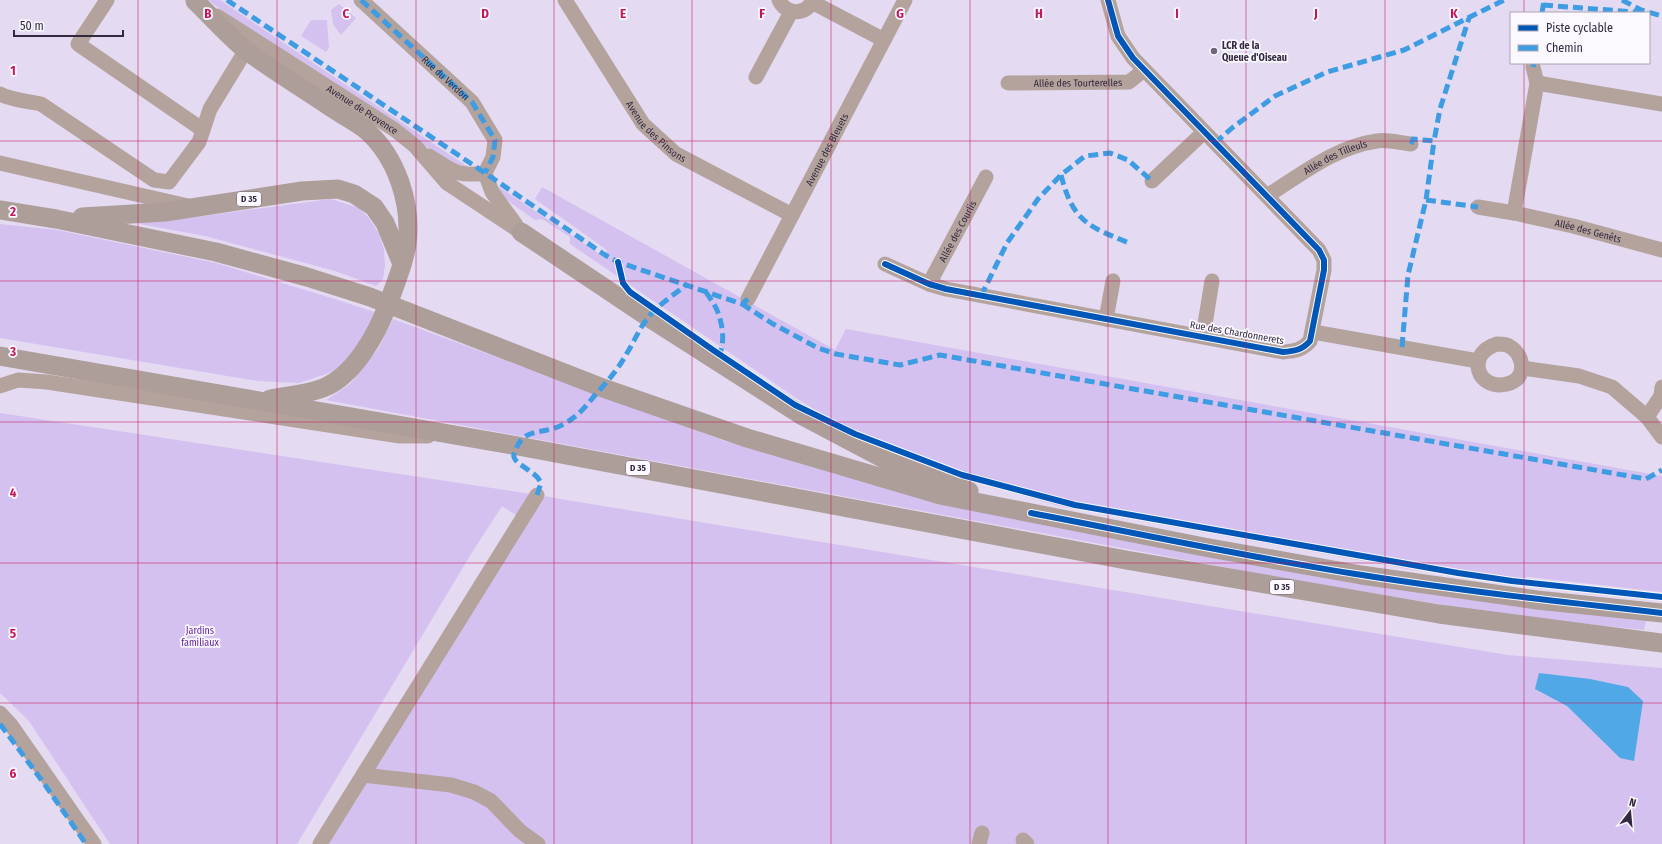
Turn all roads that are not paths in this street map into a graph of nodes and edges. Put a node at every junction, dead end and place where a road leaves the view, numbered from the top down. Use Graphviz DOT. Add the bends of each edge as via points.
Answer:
graph roads {
  1 [pos="107,0"];
  2 [pos="194,0"];
  3 [pos="361,0"];
  4 [pos="565,0"];
  5 [pos="779,0"];
  6 [pos="905,0"];
  7 [pos="1108,0"];
  8 [pos="813,1"];
  9 [pos="791,12"];
  10 [pos="884,40"];
  11 [pos="246,50"];
  12 [pos="276,54"];
  13 [pos="1533,67"];
  14 [pos="1144,70"];
  15 [pos="756,77"];
  16 [pos="1537,82"];
  17 [pos="1008,83"];
  18 [pos="0,94"];
  19 [pos="1662,104"];
  20 [pos="203,130"];
  21 [pos="1204,132"];
  22 [pos="1411,144"];
  23 [pos="415,146"];
  24 [pos="0,163"];
  25 [pos="485,173"];
  26 [pos="986,177"];
  27 [pos="1152,181"];
  28 [pos="1267,196"];
  29 [pos="1478,207"];
  30 [pos="196,208"];
  31 [pos="0,210"];
  32 [pos="1514,213"];
  33 [pos="792,216"];
  34 [pos="56,219"];
  35 [pos="521,232"];
  36 [pos="1662,250"];
  37 [pos="402,264"];
  38 [pos="885,264"];
  39 [pos="1113,281"];
  40 [pos="1212,281"];
  41 [pos="929,284"];
  42 [pos="748,299"];
  43 [pos="1106,318"];
  44 [pos="1313,332"];
  45 [pos="1203,336"];
  46 [pos="0,356"];
  47 [pos="1478,361"];
  48 [pos="1522,368"];
  49 [pos="0,386"];
  50 [pos="1662,387"];
  51 [pos="259,401"];
  52 [pos="1647,417"];
  53 [pos="461,436"];
  54 [pos="1662,437"];
  55 [pos="537,495"];
  56 [pos="1031,513"];
  57 [pos="1662,614"];
  58 [pos="1657,644"];
  59 [pos="0,713"];
  60 [pos="363,775"];
  61 [pos="94,844"];
  62 [pos="320,844"];
  63 [pos="538,844"];
  1 -- 20 [label="street" via="78,44"];
  2 -- 11 [label="main road"];
  2 -- 12 [label="street, Avenue de Provence"];
  3 -- 25 [label="street, Rue du Verdon" via="472,102 495,140 493,157"];
  4 -- 33 [label="street, Avenue des Pinsons" via="643,124 676,154"];
  5 -- 9 [label="street"];
  6 -- 10 [label="street, Avenue des Bleuets"];
  7 -- 14 [label="street, Rue des Chardonnerets" via="1118,36"];
  8 -- 9 [label="street" via="803,11"];
  8 -- 10 [label="street"];
  9 -- 15 [label="street"];
  10 -- 33 [label="street, Avenue des Bleuets"];
  11 -- 12 [label="street"];
  11 -- 20 [label="street" via="210,109"];
  11 -- 37 [label="main road" via="367,131 388,155 400,183 407,216 407,245"];
  12 -- 23 [label="street, Avenue de Provence" via="377,117"];
  13 -- 16 [label="street"];
  14 -- 17 [label="street, Allée des Tourterelles" via="1129,82"];
  14 -- 21 [label="street, Rue des Chardonnerets"];
  16 -- 19 [label="street"];
  16 -- 32 [label="street"];
  18 -- 20 [label="street" via="7,98 41,104 154,180 169,182 199,142"];
  21 -- 27 [label="street"];
  21 -- 28 [label="street, Rue des Chardonnerets"];
  22 -- 28 [label="street, Allée des Tilleuls" via="1378,141 1347,148 1310,167"];
  23 -- 25 [label="street" via="456,173"];
  23 -- 35 [label="street, Avenue de Provence" via="446,183"];
  24 -- 30 [label="street"];
  25 -- 35 [label="street" via="492,192"];
  26 -- 41 [label="street, Allée des Courlis"];
  28 -- 44 [label="street, Rue des Chardonnerets" via="1319,250 1324,260"];
  29 -- 32 [label="street, Allée des Genêts"];
  30 -- 34 [label="main road, D 35"];
  30 -- 37 [label="main road, D 35" via="302,191 344,190 364,199 374,207 385,223"];
  31 -- 34 [label="main road, D 35"];
  32 -- 36 [label="street, Allée des Genêts"];
  33 -- 42 [label="street, Avenue des Bleuets"];
  34 -- 56 [label="main road, D 35" via="216,252 307,277 370,297 603,388 747,438 940,495"];
  35 -- 56 [label="main road" via="801,415 890,462"];
  37 -- 51 [label="main road, D 35" via="378,328 354,364 338,380 322,388"];
  38 -- 41 [label="street, Rue des Chardonnerets"];
  39 -- 43 [label="street"];
  40 -- 45 [label="street"];
  41 -- 43 [label="street, Rue des Chardonnerets"];
  43 -- 45 [label="street, Rue des Chardonnerets"];
  44 -- 45 [label="street, Rue des Chardonnerets" via="1304,348 1294,352"];
  44 -- 47 [label="street"];
  46 -- 51 [label="main road, D 35"];
  47 -- 48 [label="street" via="1482,352 1489,346 1507,345 1515,350"];
  47 -- 48 [label="street" via="1480,373 1484,380 1491,384 1502,385 1512,382 1518,378"];
  48 -- 52 [label="street" via="1578,376 1612,387"];
  49 -- 53 [label="street" via="18,380 47,382 400,436"];
  50 -- 52 [label="street" via="1661,396"];
  51 -- 53 [label="main road, D 35"];
  52 -- 54 [label="street"];
  53 -- 58 [label="main road, D 35" via="1126,560 1423,612"];
  55 -- 60 [label="street"];
  56 -- 57 [label="main road, D 35" via="1369,576 1537,600"];
  59 -- 61 [label="street" via="12,725"];
  60 -- 62 [label="street"];
  60 -- 63 [label="street" via="451,785 474,792 491,801 520,831"];
}
